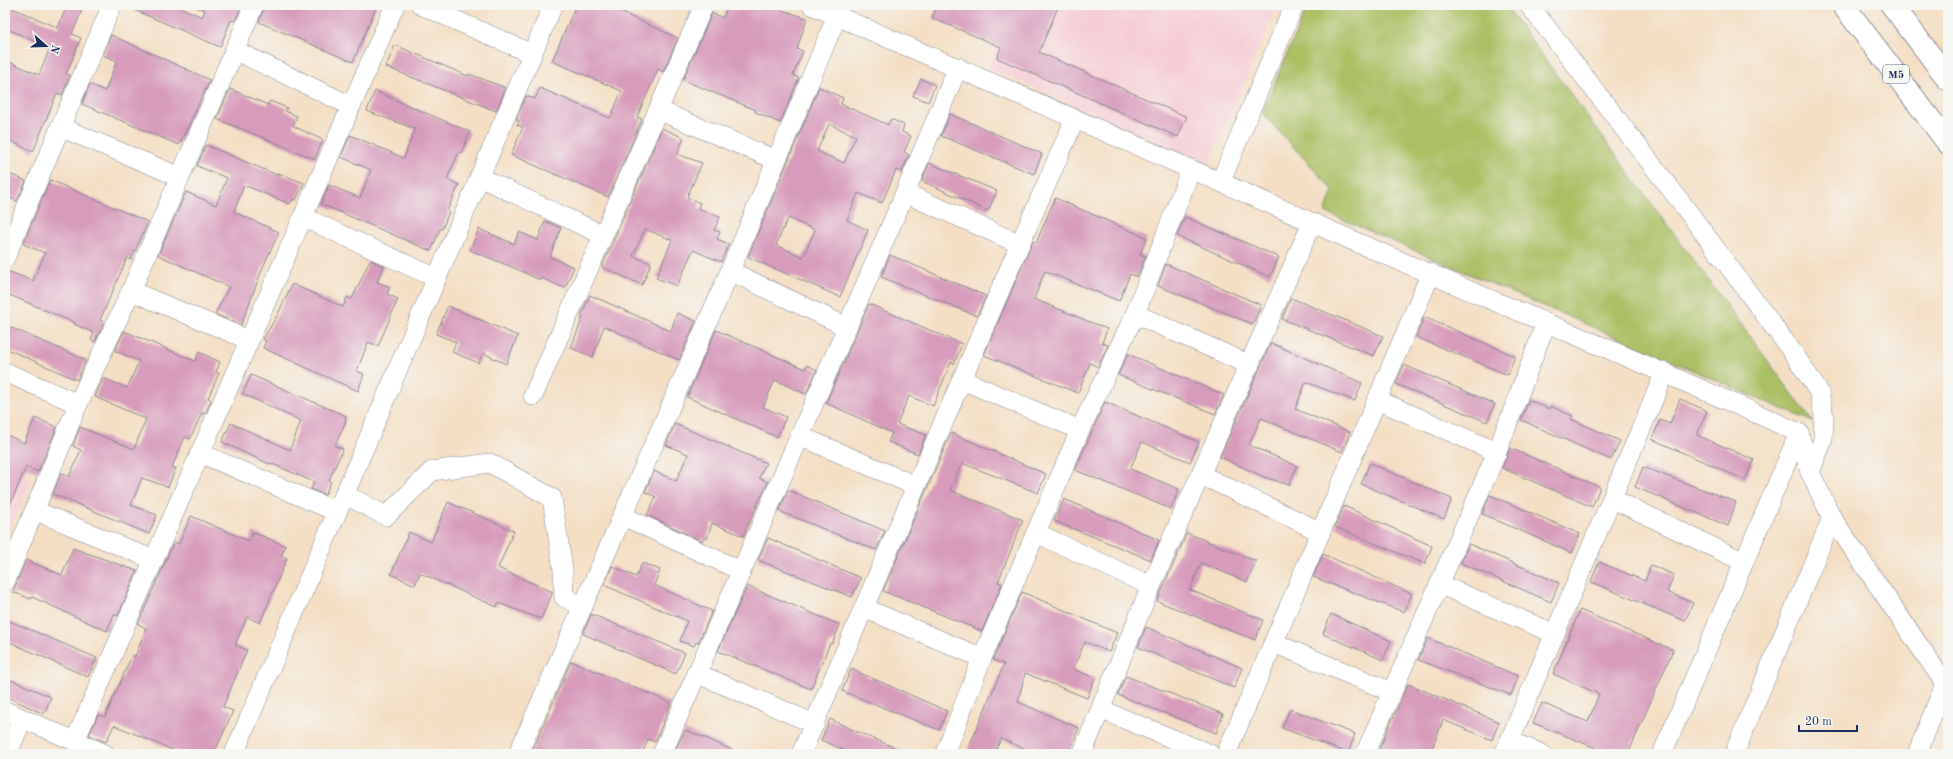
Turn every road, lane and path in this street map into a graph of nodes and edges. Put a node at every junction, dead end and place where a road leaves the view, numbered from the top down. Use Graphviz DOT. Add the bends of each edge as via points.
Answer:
graph roads {
  1 [pos="112,5"];
  2 [pos="254,5"];
  3 [pos="395,5"];
  4 [pos="421,5"];
  5 [pos="553,5"];
  6 [pos="704,5"];
  7 [pos="812,5"];
  8 [pos="1294,5"];
  9 [pos="1529,5"];
  10 [pos="1843,5"];
  11 [pos="1892,5"];
  12 [pos="837,16"];
  13 [pos="234,50"];
  14 [pos="532,54"];
  15 [pos="958,67"];
  16 [pos="1948,79"];
  17 [pos="351,106"];
  18 [pos="658,110"];
  19 [pos="1075,119"];
  20 [pos="60,127"];
  21 [pos="1948,143"];
  22 [pos="776,160"];
  23 [pos="1191,169"];
  24 [pos="180,176"];
  25 [pos="480,177"];
  26 [pos="1221,181"];
  27 [pos="905,193"];
  28 [pos="303,217"];
  29 [pos="12,221"];
  30 [pos="1312,223"];
  31 [pos="603,235"];
  32 [pos="1020,244"];
  33 [pos="5,258"];
  34 [pos="730,271"];
  35 [pos="1431,273"];
  36 [pos="436,278"];
  37 [pos="130,291"];
  38 [pos="1135,314"];
  39 [pos="1546,323"];
  40 [pos="847,327"];
  41 [pos="249,340"];
  42 [pos="1250,365"];
  43 [pos="5,372"];
  44 [pos="1665,372"];
  45 [pos="962,380"];
  46 [pos="533,396"];
  47 [pos="1377,400"];
  48 [pos="78,404"];
  49 [pos="1080,430"];
  50 [pos="1799,433"];
  51 [pos="800,436"];
  52 [pos="1497,452"];
  53 [pos="200,453"];
  54 [pos="1810,472"];
  55 [pos="1201,475"];
  56 [pos="916,486"];
  57 [pos="344,494"];
  58 [pos="1613,499"];
  59 [pos="36,510"];
  60 [pos="337,512"];
  61 [pos="623,516"];
  62 [pos="1832,518"];
  63 [pos="1321,532"];
  64 [pos="1036,533"];
  65 [pos="154,560"];
  66 [pos="1744,562"];
  67 [pos="741,571"];
  68 [pos="5,582"];
  69 [pos="1439,584"];
  70 [pos="1151,586"];
  71 [pos="583,607"];
  72 [pos="864,608"];
  73 [pos="1555,634"];
  74 [pos="1274,643"];
  75 [pos="982,658"];
  76 [pos="696,674"];
  77 [pos="1946,686"];
  78 [pos="1392,692"];
  79 [pos="1102,710"];
  80 [pos="5,712"];
  81 [pos="22,719"];
  82 [pos="815,724"];
  83 [pos="75,741"];
  84 [pos="1507,747"];
  85 [pos="8,754"];
  86 [pos="105,754"];
  87 [pos="234,754"];
  88 [pos="518,754"];
  89 [pos="662,754"];
  90 [pos="801,754"];
  91 [pos="944,754"];
  92 [pos="1082,754"];
  93 [pos="1210,754"];
  94 [pos="1226,754"];
  95 [pos="1364,754"];
  96 [pos="1542,754"];
  97 [pos="1662,754"];
  98 [pos="1734,754"];
  99 [pos="1917,754"];
  1 -- 20 [label="street"];
  2 -- 13 [label="street"];
  3 -- 17 [label="street"];
  4 -- 14 [label="street"];
  5 -- 14 [label="street"];
  6 -- 18 [label="street"];
  7 -- 12 [label="street"];
  8 -- 26 [label="street"];
  9 -- 54 [label="street" via="1680,201 1794,354 1819,392 1824,416 1823,440"];
  10 -- 21 [label="highway, M5"];
  11 -- 16 [label="highway"];
  12 -- 15 [label="street"];
  12 -- 22 [label="street"];
  13 -- 17 [label="street"];
  13 -- 24 [label="street"];
  14 -- 25 [label="street"];
  15 -- 19 [label="street"];
  15 -- 27 [label="street"];
  17 -- 28 [label="street"];
  18 -- 22 [label="street"];
  18 -- 31 [label="street"];
  19 -- 23 [label="street"];
  19 -- 32 [label="street"];
  20 -- 24 [label="street"];
  20 -- 29 [label="street"];
  22 -- 34 [label="street"];
  23 -- 26 [label="street"];
  23 -- 38 [label="street"];
  24 -- 37 [label="street"];
  25 -- 31 [label="street"];
  25 -- 36 [label="street"];
  26 -- 30 [label="street"];
  27 -- 32 [label="street"];
  27 -- 40 [label="street"];
  28 -- 36 [label="street"];
  28 -- 41 [label="street"];
  29 -- 33 [label="street"];
  30 -- 35 [label="street"];
  30 -- 42 [label="street"];
  31 -- 46 [label="street"];
  32 -- 45 [label="street"];
  34 -- 40 [label="street"];
  34 -- 61 [label="street"];
  35 -- 39 [label="street"];
  35 -- 47 [label="street"];
  36 -- 57 [label="street"];
  37 -- 41 [label="street"];
  37 -- 48 [label="street"];
  38 -- 42 [label="street"];
  38 -- 49 [label="street"];
  39 -- 44 [label="street"];
  39 -- 52 [label="street"];
  40 -- 51 [label="street"];
  41 -- 53 [label="street"];
  42 -- 55 [label="street"];
  43 -- 48 [label="street"];
  44 -- 50 [label="street"];
  44 -- 58 [label="street"];
  45 -- 49 [label="street"];
  45 -- 56 [label="street"];
  47 -- 52 [label="street"];
  47 -- 63 [label="street"];
  48 -- 59 [label="street"];
  49 -- 64 [label="street"];
  50 -- 54 [label="street"];
  50 -- 66 [label="street"];
  51 -- 56 [label="street"];
  51 -- 67 [label="street"];
  52 -- 69 [label="street"];
  53 -- 60 [label="street"];
  53 -- 65 [label="street"];
  54 -- 62 [label="street"];
  55 -- 63 [label="street"];
  55 -- 70 [label="street"];
  56 -- 72 [label="street"];
  57 -- 60 [label="street"];
  57 -- 71 [label="street" via="386,516 432,470 490,463 552,498 563,570 564,597"];
  58 -- 66 [label="street"];
  58 -- 73 [label="street"];
  59 -- 65 [label="street"];
  59 -- 68 [label="street"];
  60 -- 87 [label="street"];
  61 -- 67 [label="street"];
  61 -- 71 [label="street"];
  62 -- 77 [label="street"];
  62 -- 98 [label="street"];
  63 -- 74 [label="street"];
  64 -- 70 [label="street"];
  64 -- 75 [label="street"];
  65 -- 83 [label="street"];
  66 -- 97 [label="street"];
  67 -- 76 [label="street"];
  69 -- 73 [label="street"];
  69 -- 78 [label="street"];
  70 -- 79 [label="street"];
  71 -- 88 [label="street"];
  72 -- 75 [label="street"];
  72 -- 82 [label="street"];
  73 -- 84 [label="street"];
  74 -- 78 [label="street"];
  74 -- 94 [label="street"];
  75 -- 91 [label="street"];
  76 -- 82 [label="street"];
  76 -- 89 [label="street"];
  77 -- 99 [label="street"];
  78 -- 95 [label="street"];
  79 -- 92 [label="street"];
  79 -- 93 [label="street"];
  80 -- 81 [label="street"];
  81 -- 83 [label="street"];
  81 -- 85 [label="street"];
  82 -- 90 [label="street"];
  83 -- 86 [label="street"];
  84 -- 96 [label="street"];
}
